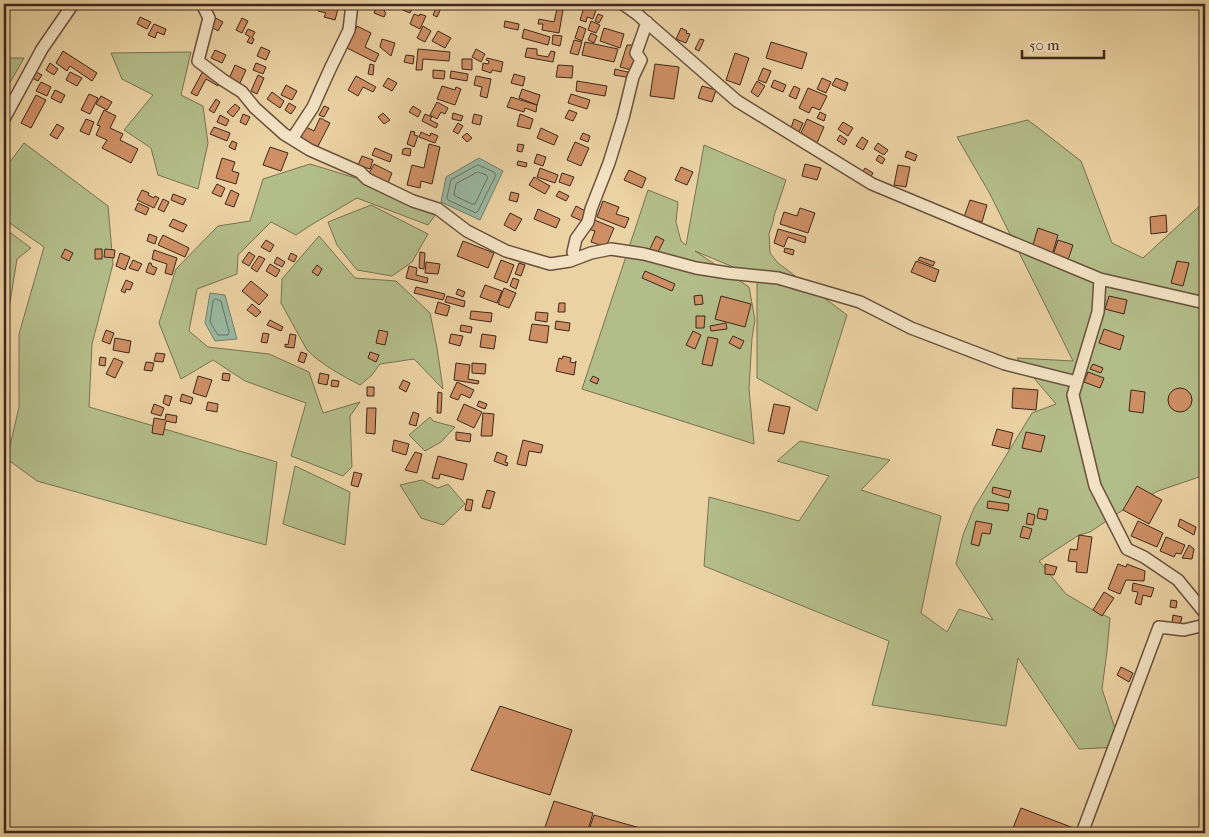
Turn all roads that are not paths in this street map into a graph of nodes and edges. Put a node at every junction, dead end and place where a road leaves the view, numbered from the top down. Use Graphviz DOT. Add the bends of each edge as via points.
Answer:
graph roads {
  1 [pos="73,4"];
  2 [pos="207,4"];
  3 [pos="352,4"];
  4 [pos="623,4"];
  5 [pos="646,22"];
  6 [pos="4,119"];
  7 [pos="292,139"];
  8 [pos="577,258"];
  9 [pos="1100,280"];
  10 [pos="1205,303"];
  11 [pos="1077,382"];
  12 [pos="1205,613"];
  13 [pos="1205,625"];
  14 [pos="1082,833"];
  1 -- 6 [label="street" via="42,50"];
  2 -- 7 [label="street" via="204,8 209,18 198,61 242,92 255,108"];
  3 -- 7 [label="street" via="349,30 313,107"];
  4 -- 5 [label="street"];
  5 -- 8 [label="street" via="636,53 641,60 633,77 609,163 588,222 576,239 573,252"];
  5 -- 9 [label="street" via="737,101 872,184"];
  7 -- 8 [label="street" via="360,172 367,179 438,209 467,231 506,251 550,264"];
  8 -- 11 [label="street" via="611,249 696,268 778,278 860,302 911,328 1005,364"];
  9 -- 10 [label="street"];
  9 -- 11 [label="street" via="1098,312"];
  11 -- 12 [label="street" via="1073,395 1095,486 1127,550 1178,580"];
  13 -- 14 [label="street" via="1184,630 1159,627"];
}
